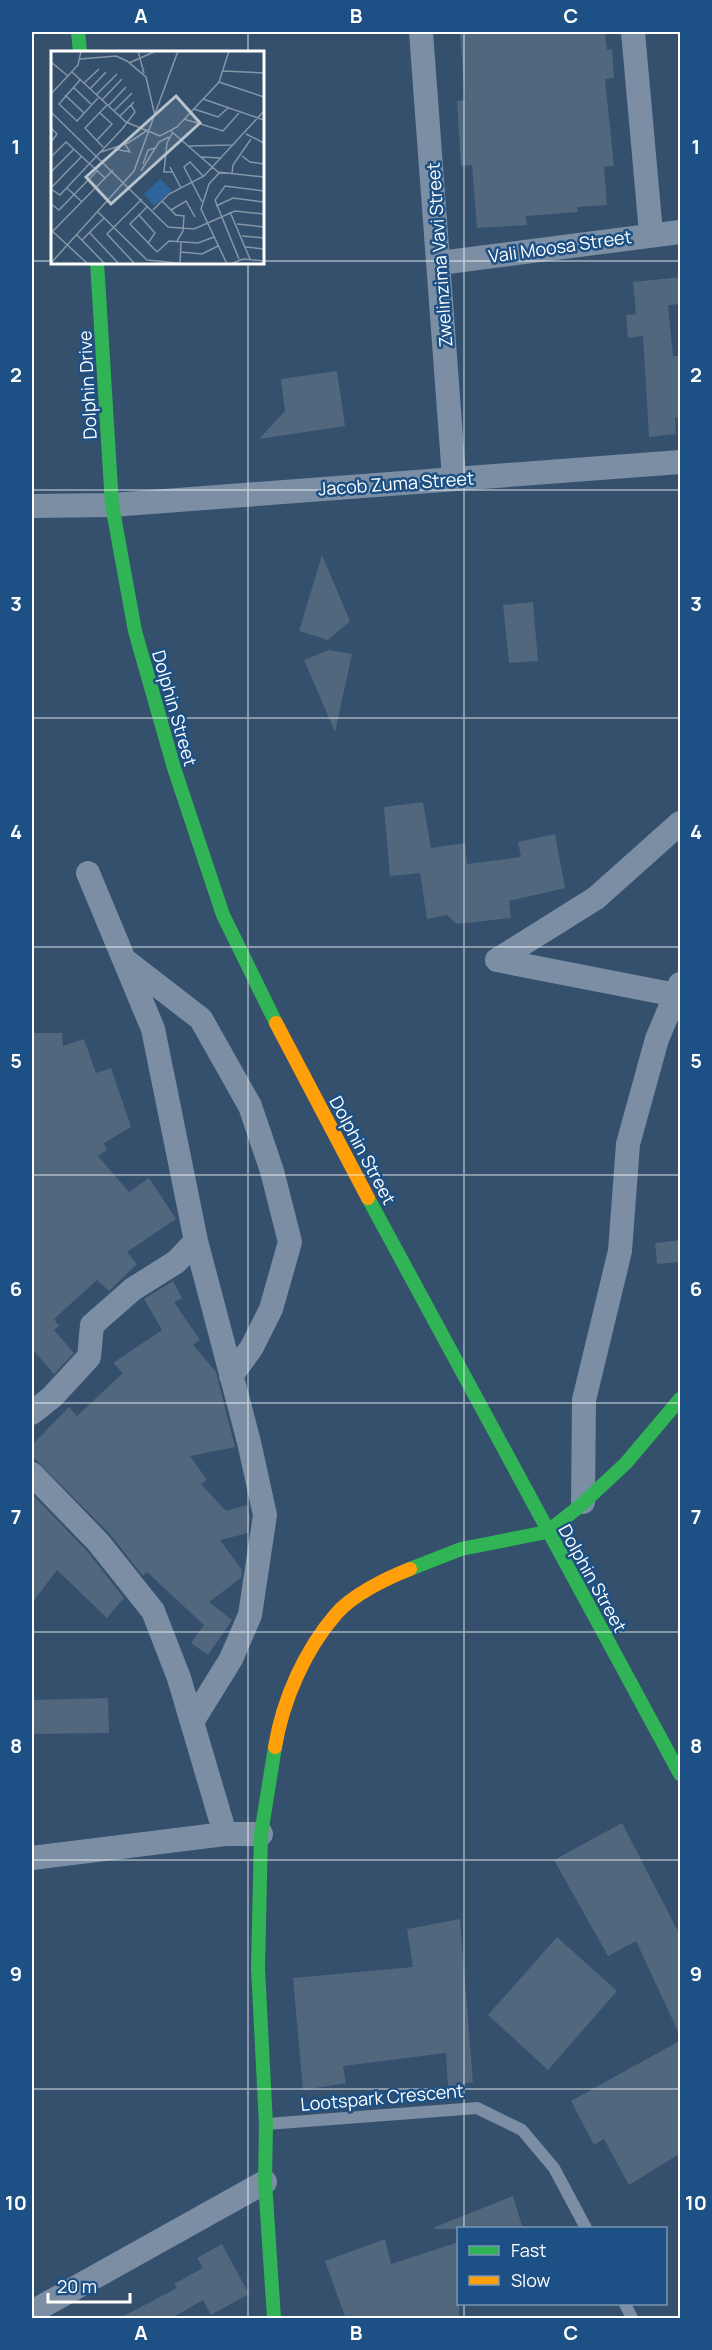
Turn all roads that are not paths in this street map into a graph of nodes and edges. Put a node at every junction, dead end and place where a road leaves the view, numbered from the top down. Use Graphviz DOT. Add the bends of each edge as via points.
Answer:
graph roads {
  1 [pos="78,32"];
  2 [pos="421,32"];
  3 [pos="633,32"];
  4 [pos="80,51"];
  5 [pos="681,232"];
  6 [pos="651,233"];
  7 [pos="440,263"];
  8 [pos="97,264"];
  9 [pos="681,462"];
  10 [pos="454,478"];
  11 [pos="112,505"];
  12 [pos="32,506"];
  13 [pos="681,823"];
  14 [pos="88,873"];
  15 [pos="124,959"];
  16 [pos="678,989"];
  17 [pos="196,1241"];
  18 [pos="231,1376"];
  19 [pos="681,1399"];
  20 [pos="32,1413"];
  21 [pos="32,1474"];
  22 [pos="584,1502"];
  23 [pos="546,1532"];
  24 [pos="192,1722"];
  25 [pos="681,1774"];
  26 [pos="225,1834"];
  27 [pos="261,1834"];
  28 [pos="32,1858"];
  29 [pos="266,2125"];
  30 [pos="265,2182"];
  31 [pos="585,2227"];
  32 [pos="625,2305"];
  33 [pos="32,2312"];
  34 [pos="274,2319"];
  35 [pos="632,2319"];
  1 -- 4 [label="street"];
  2 -- 7 [label="street, Zwelinzima Vavi Street"];
  3 -- 6 [label="street"];
  5 -- 6 [label="street, Vali Moosa Street"];
  6 -- 7 [label="street, Vali Moosa Street"];
  7 -- 10 [label="street, Zwelinzima Vavi Street"];
  8 -- 11 [label="street, Dolphin Drive"];
  9 -- 10 [label="street, Jacob Zuma Street"];
  10 -- 11 [label="street, Jacob Zuma Street"];
  11 -- 12 [label="street, Jacob Zuma Street"];
  11 -- 23 [label="street, Dolphin Street" via="150,690 223,915 290,1052"];
  13 -- 16 [label="street" via="596,898 497,960"];
  14 -- 15 [label="street"];
  15 -- 17 [label="street" via="153,1029"];
  15 -- 18 [label="street" via="201,1019 250,1106 290,1242 271,1309 252,1347"];
  16 -- 22 [label="street" via="657,1039 628,1144 620,1251 584,1400"];
  17 -- 18 [label="street"];
  17 -- 20 [label="street" via="176,1262 133,1289 92,1324 89,1357"];
  18 -- 24 [label="street" via="265,1515 250,1616 231,1659"];
  19 -- 22 [label="street" via="626,1463"];
  21 -- 24 [label="street" via="98,1542 153,1611"];
  22 -- 23 [label="street"];
  23 -- 25 [label="street, Dolphin Street"];
  23 -- 27 [label="street" via="461,1549 384,1579 337,1612 301,1665 277,1734"];
  24 -- 26 [label="street"];
  26 -- 27 [label="street"];
  26 -- 28 [label="street"];
  27 -- 29 [label="street" via="258,1968"];
  29 -- 30 [label="street"];
  29 -- 31 [label="lane, Lootspark Crescent" via="477,2108 522,2130 554,2168"];
  30 -- 33 [label="street"];
  30 -- 34 [label="street"];
  32 -- 35 [label="lane"];
}
